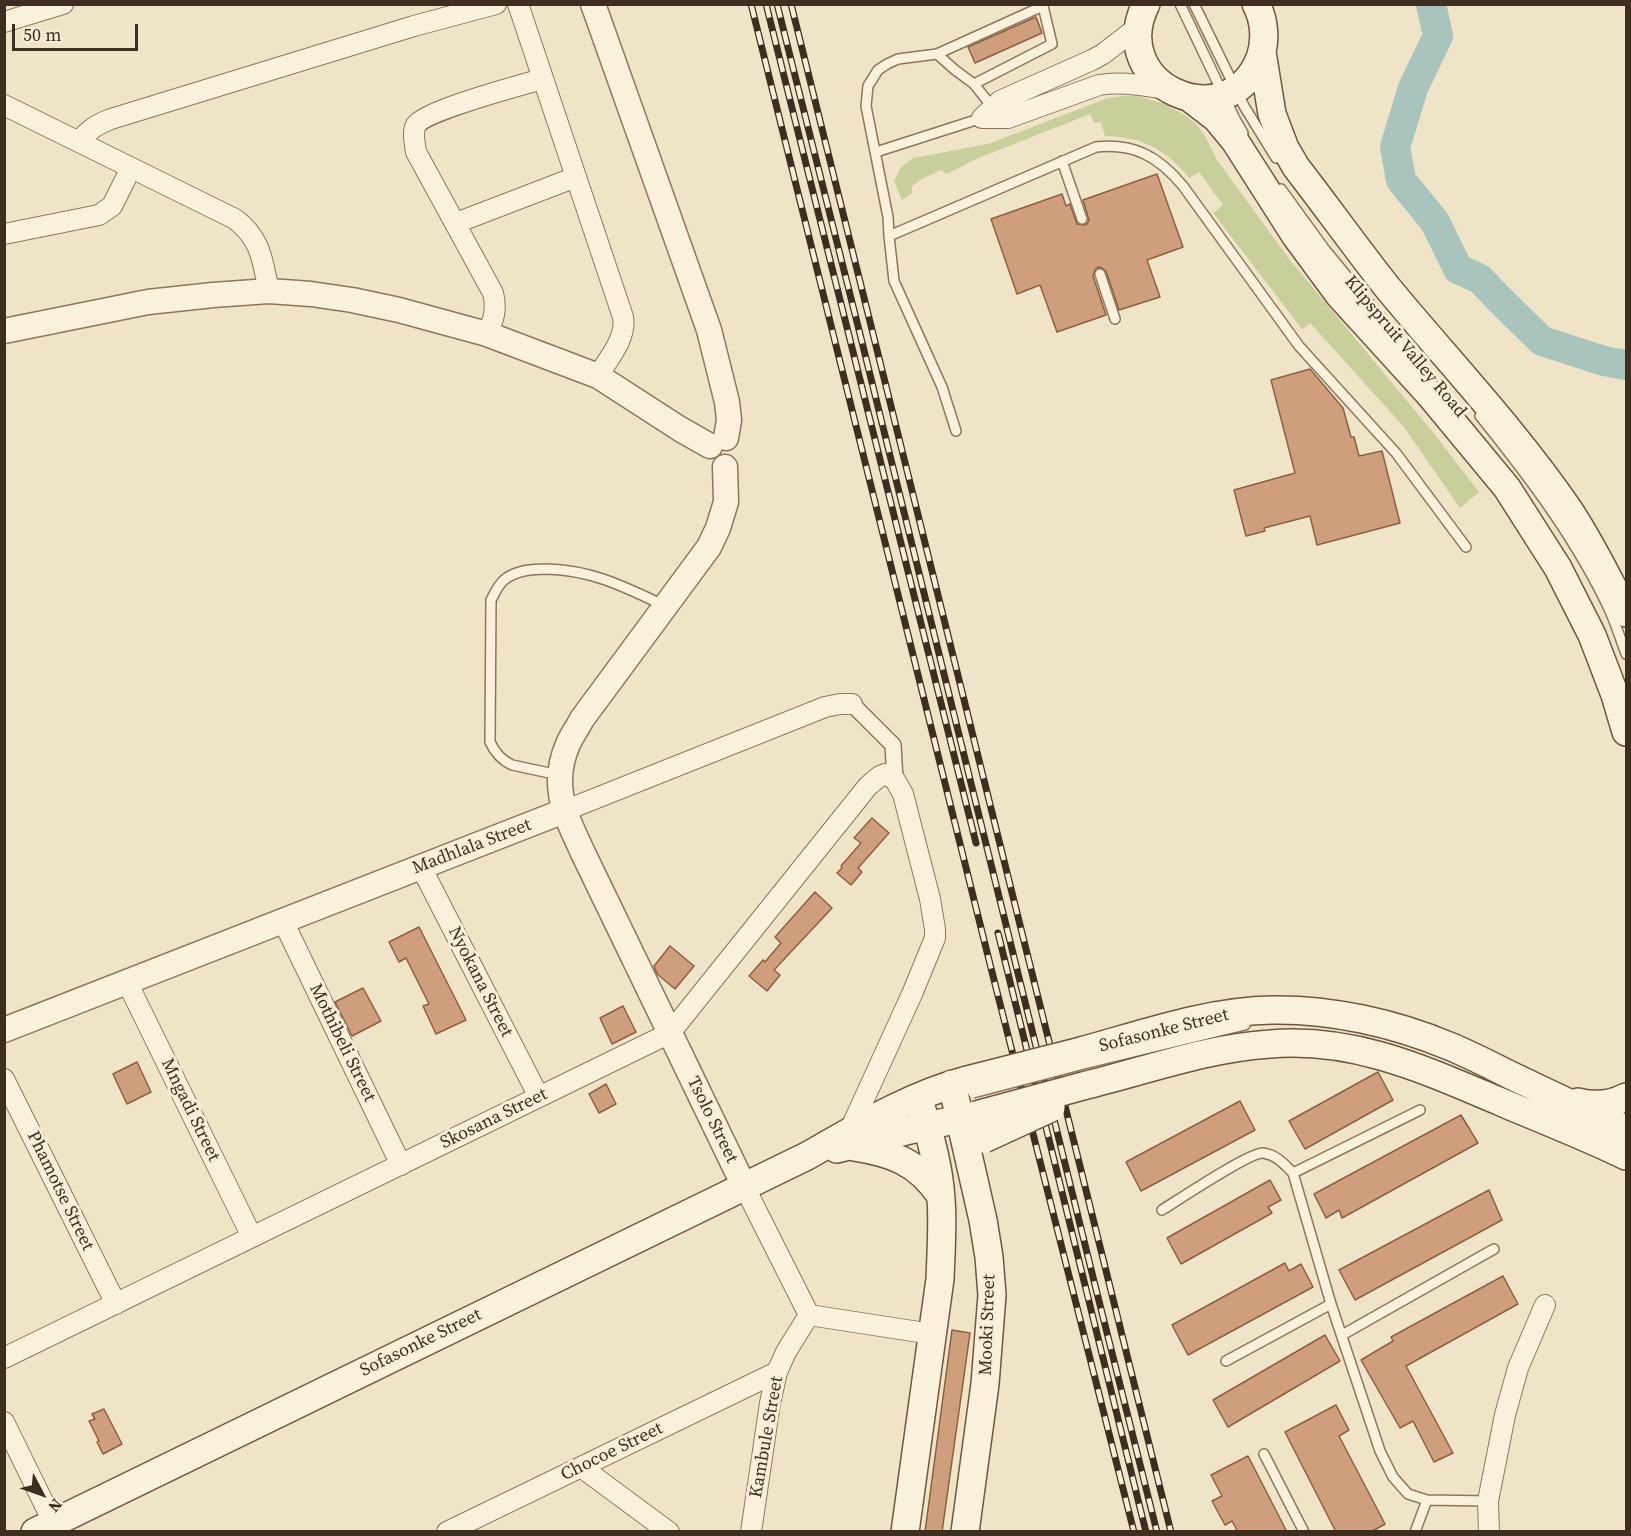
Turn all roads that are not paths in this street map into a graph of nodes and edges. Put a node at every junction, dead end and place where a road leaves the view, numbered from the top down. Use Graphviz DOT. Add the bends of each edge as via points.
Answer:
graph roads {
  1 [pos="63,4"];
  2 [pos="496,4"];
  3 [pos="518,4"];
  4 [pos="593,4"];
  5 [pos="1180,4"];
  6 [pos="1194,4"];
  7 [pos="1256,4"];
  8 [pos="1043,5"];
  9 [pos="1142,12"];
  10 [pos="4,22"];
  11 [pos="1262,52"];
  12 [pos="937,54"];
  13 [pos="542,79"];
  14 [pos="974,84"];
  15 [pos="1229,92"];
  16 [pos="1178,93"];
  17 [pos="4,105"];
  18 [pos="991,115"];
  19 [pos="79,141"];
  20 [pos="1251,145"];
  21 [pos="876,152"];
  22 [pos="1062,161"];
  23 [pos="1280,165"];
  24 [pos="131,168"];
  25 [pos="576,177"];
  26 [pos="1275,180"];
  27 [pos="1082,219"];
  28 [pos="456,223"];
  29 [pos="4,234"];
  30 [pos="889,236"];
  31 [pos="1358,266"];
  32 [pos="1100,274"];
  33 [pos="269,291"];
  34 [pos="1388,303"];
  35 [pos="1115,319"];
  36 [pos="4,331"];
  37 [pos="488,334"];
  38 [pos="1420,364"];
  39 [pos="598,376"];
  40 [pos="1472,407"];
  41 [pos="956,431"];
  42 [pos="718,442"];
  43 [pos="1510,476"];
  44 [pos="1517,485"];
  45 [pos="1466,547"];
  46 [pos="665,606"];
  47 [pos="1626,613"];
  48 [pos="1626,654"];
  49 [pos="852,704"];
  50 [pos="1626,732"];
  51 [pos="560,775"];
  52 [pos="895,780"];
  53 [pos="564,811"];
  54 [pos="422,867"];
  55 [pos="283,921"];
  56 [pos="127,982"];
  57 [pos="1251,1024"];
  58 [pos="4,1030"];
  59 [pos="670,1033"];
  60 [pos="1295,1034"];
  61 [pos="1238,1036"];
  62 [pos="1339,1037"];
  63 [pos="1382,1046"];
  64 [pos="1404,1053"];
  65 [pos="1133,1068"];
  66 [pos="1081,1074"];
  67 [pos="4,1078"];
  68 [pos="1510,1095"];
  69 [pos="1553,1095"];
  70 [pos="539,1097"];
  71 [pos="1626,1098"];
  72 [pos="1420,1110"];
  73 [pos="954,1115"];
  74 [pos="1587,1122"];
  75 [pos="1626,1129"];
  76 [pos="850,1139"];
  77 [pos="1626,1140"];
  78 [pos="1626,1150"];
  79 [pos="1626,1156"];
  80 [pos="401,1165"];
  81 [pos="1293,1173"];
  82 [pos="744,1186"];
  83 [pos="941,1196"];
  84 [pos="1162,1210"];
  85 [pos="252,1238"];
  86 [pos="1494,1249"];
  87 [pos="116,1304"];
  88 [pos="1331,1304"];
  89 [pos="1545,1305"];
  90 [pos="810,1315"];
  91 [pos="932,1334"];
  92 [pos="979,1334"];
  93 [pos="1342,1335"];
  94 [pos="4,1358"];
  95 [pos="1226,1361"];
  96 [pos="777,1371"];
  97 [pos="4,1422"];
  98 [pos="1264,1454"];
  99 [pos="581,1467"];
  100 [pos="1427,1500"];
  101 [pos="1488,1501"];
  102 [pos="49,1528"];
  103 [pos="447,1532"];
  104 [pos="669,1532"];
  105 [pos="751,1532"];
  106 [pos="905,1532"];
  107 [pos="965,1532"];
  108 [pos="1304,1532"];
  109 [pos="1415,1532"];
  110 [pos="1489,1532"];
  1 -- 10 [label="street"];
  2 -- 19 [label="street" via="98,123"];
  3 -- 13 [label="street"];
  4 -- 42 [label="street" via="709,330 729,420"];
  5 -- 15 [label="lane"];
  6 -- 15 [label="lane"];
  7 -- 11 [label="main road, Klipspruit Valley Road" via="1263,26"];
  8 -- 12 [label="lane"];
  8 -- 14 [label="lane" via="1052,44"];
  9 -- 16 [label="main road, Klipspruit Valley Road" via="1138,43 1143,61 1153,77"];
  9 -- 18 [label="street" via="1103,54 1000,101"];
  11 -- 15 [label="main road" via="1252,73"];
  11 -- 47 [label="main road, Klipspruit Valley Road" via="1272,114 1296,167 1387,286 1543,474 1594,550"];
  12 -- 14 [label="lane"];
  12 -- 21 [label="lane" via="887,64 868,86 866,106"];
  13 -- 25 [label="street"];
  13 -- 28 [label="street" via="442,110 414,127 416,152"];
  14 -- 18 [label="lane"];
  15 -- 16 [label="main road" via="1203,99"];
  15 -- 20 [label="lane" via="1235,119"];
  15 -- 23 [label="lane"];
  16 -- 18 [label="street" via="1109,84 1008,118"];
  16 -- 50 [label="main road, Klipspruit Valley Road" via="1216,118 1340,296 1507,488 1558,568 1592,635"];
  17 -- 19 [label="street"];
  18 -- 21 [label="lane"];
  19 -- 24 [label="street"];
  21 -- 30 [label="lane"];
  22 -- 27 [label="lane"];
  22 -- 30 [label="lane"];
  22 -- 45 [label="lane" via="1096,147 1118,147 1140,151 1173,174 1299,346 1396,453"];
  24 -- 29 [label="street" via="112,206 99,215"];
  24 -- 33 [label="street" via="245,226 258,246"];
  25 -- 28 [label="street"];
  25 -- 39 [label="street" via="624,324 620,339"];
  26 -- 38 [label="lane, Klipspruit Valley Road" via="1323,247"];
  28 -- 37 [label="street" via="494,293 494,316"];
  30 -- 41 [label="lane" via="894,281 942,387"];
  31 -- 34 [label="lane, Klipspruit Valley Road"];
  32 -- 35 [label="lane"];
  33 -- 36 [label="street" via="148,302"];
  33 -- 37 [label="street" via="352,300"];
  37 -- 39 [label="street"];
  39 -- 42 [label="street" via="680,429"];
  40 -- 48 [label="lane, Klipspruit Valley Road" via="1520,466 1574,544 1610,611"];
  42 -- 46 [label="street, Tsolo Street" via="709,455 717,465 725,467 726,502 718,528 709,547"];
  43 -- 44 [label="lane"];
  46 -- 51 [label="street, Tsolo Street" via="582,719 568,742"];
  46 -- 51 [label="lane" via="580,572 534,569 515,574 497,588 491,600 490,742 494,751 512,765"];
  49 -- 52 [label="street, Madhlala Street" via="893,745"];
  49 -- 53 [label="street, Madhlala Street" via="825,707"];
  51 -- 53 [label="street, Tsolo Street"];
  52 -- 59 [label="street, Skosana Street" via="885,774 868,786"];
  52 -- 76 [label="street" via="903,794 930,899 935,938"];
  53 -- 54 [label="street, Madhlala Street"];
  53 -- 59 [label="street, Tsolo Street"];
  54 -- 55 [label="street, Madhlala Street"];
  54 -- 70 [label="street, Nyokana Street"];
  55 -- 56 [label="street, Madhlala Street"];
  55 -- 80 [label="street, Mothibeli Street"];
  56 -- 58 [label="street, Madhlala Street"];
  56 -- 85 [label="street, Mngadi Street"];
  57 -- 66 [label="lane"];
  59 -- 70 [label="street, Skosana Street"];
  59 -- 82 [label="street, Tsolo Street"];
  60 -- 62 [label="lane"];
  61 -- 65 [label="lane"];
  63 -- 64 [label="lane"];
  65 -- 66 [label="main road, Sofasonke Street"];
  65 -- 79 [label="main road, Sofasonke Street" via="1270,1043 1347,1047 1415,1066"];
  66 -- 69 [label="main road, Sofasonke Street" via="1197,1020 1232,1013 1313,1011 1411,1032"];
  66 -- 73 [label="main road, Sofasonke Street, bridge"];
  66 -- 73 [label="main road, Sofasonke Street, bridge"];
  67 -- 87 [label="street, Phamotse Street"];
  68 -- 78 [label="lane"];
  69 -- 71 [label="main road" via="1590,1105"];
  69 -- 75 [label="main road, Sofasonke Street"];
  70 -- 80 [label="street, Skosana Street"];
  72 -- 81 [label="lane"];
  73 -- 76 [label="main road, Sofasonke Street"];
  73 -- 83 [label="main road"];
  73 -- 92 [label="lane, Mooki Street" via="979,1232 983,1300"];
  73 -- 107 [label="main road, Mooki Street" via="989,1257 992,1295 986,1384"];
  74 -- 77 [label="lane"];
  76 -- 82 [label="main road, Sofasonke Street"];
  76 -- 83 [label="main road" via="908,1163 930,1180"];
  80 -- 85 [label="street, Skosana Street"];
  81 -- 84 [label="lane" via="1277,1157 1261,1153"];
  81 -- 88 [label="lane"];
  82 -- 90 [label="street, Tsolo Street"];
  82 -- 102 [label="main road, Sofasonke Street"];
  83 -- 91 [label="main road" via="942,1249"];
  85 -- 87 [label="street, Skosana Street"];
  86 -- 93 [label="lane"];
  87 -- 94 [label="street, Skosana Street"];
  88 -- 93 [label="lane"];
  88 -- 95 [label="lane"];
  89 -- 101 [label="street" via="1518,1368"];
  90 -- 91 [label="street"];
  90 -- 96 [label="street, Kambule Street"];
  91 -- 106 [label="main road"];
  93 -- 100 [label="lane" via="1380,1451 1393,1477 1408,1494"];
  96 -- 99 [label="street, Chocoe Street"];
  96 -- 105 [label="street, Kambule Street"];
  97 -- 102 [label="street"];
  98 -- 108 [label="lane"];
  99 -- 103 [label="street, Chocoe Street"];
  99 -- 104 [label="street"];
  100 -- 101 [label="lane"];
  100 -- 109 [label="lane"];
  101 -- 110 [label="street"];
}
